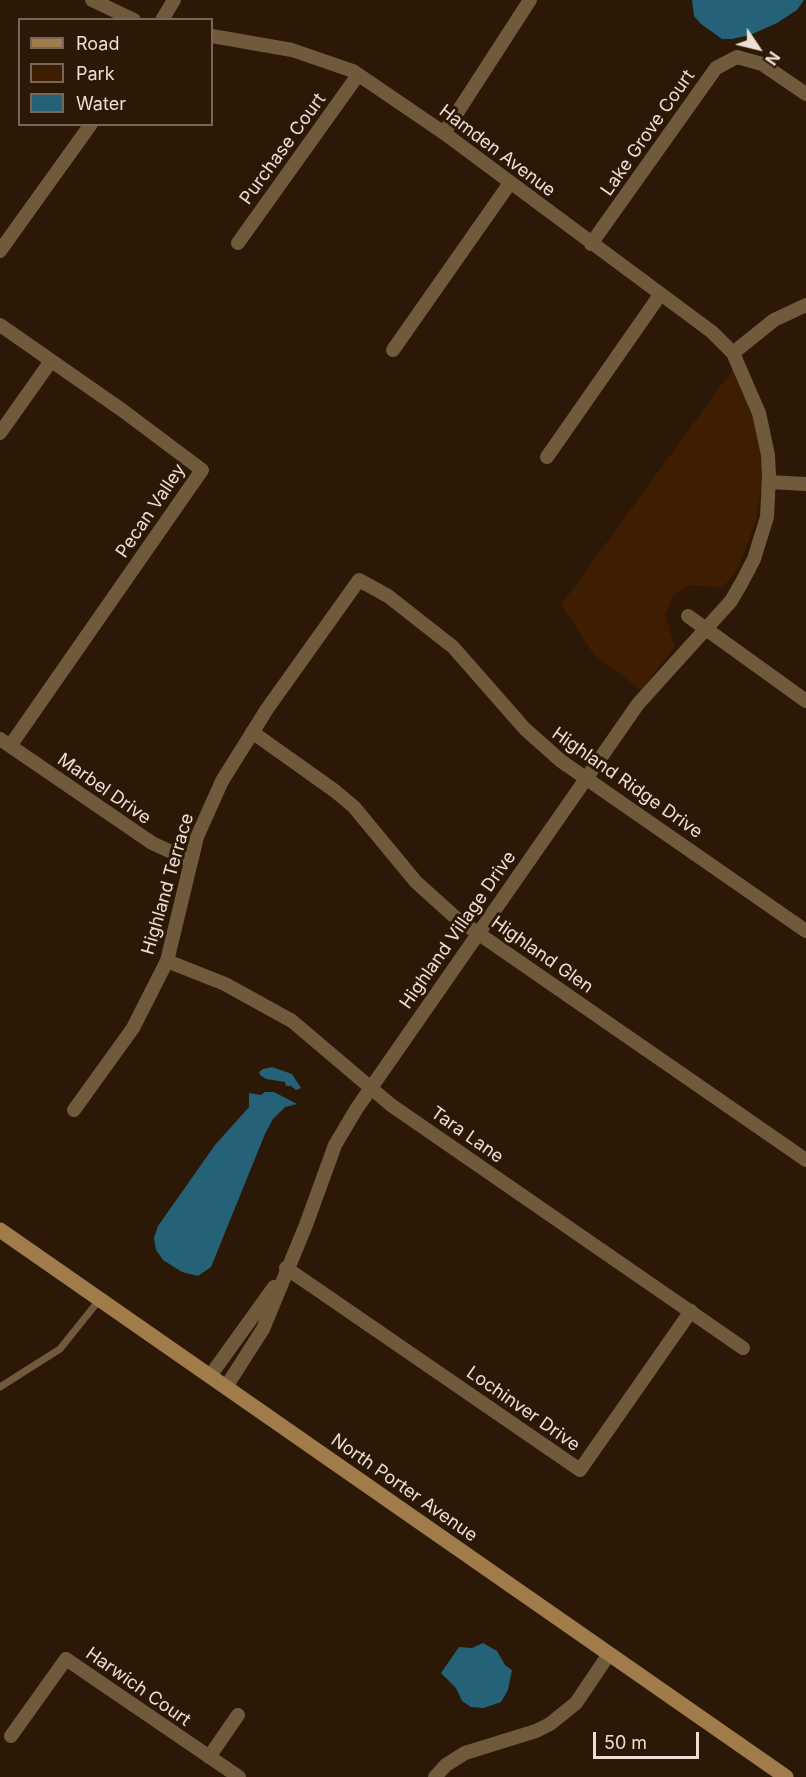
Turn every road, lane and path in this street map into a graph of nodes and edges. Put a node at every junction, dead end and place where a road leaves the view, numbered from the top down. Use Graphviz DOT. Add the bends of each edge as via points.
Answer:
graph roads {
  1 [pos="92,0"];
  2 [pos="174,0"];
  3 [pos="530,0"];
  4 [pos="130,18"];
  5 [pos="163,18"];
  6 [pos="213,36"];
  7 [pos="358,75"];
  8 [pos="806,94"];
  9 [pos="90,126"];
  10 [pos="444,133"];
  11 [pos="510,183"];
  12 [pos="238,243"];
  13 [pos="591,244"];
  14 [pos="0,251"];
  15 [pos="660,295"];
  16 [pos="806,305"];
  17 [pos="0,326"];
  18 [pos="393,350"];
  19 [pos="733,353"];
  20 [pos="51,361"];
  21 [pos="0,434"];
  22 [pos="547,457"];
  23 [pos="769,482"];
  24 [pos="806,484"];
  25 [pos="359,580"];
  26 [pos="688,616"];
  27 [pos="705,629"];
  28 [pos="806,701"];
  29 [pos="252,732"];
  30 [pos="5,742"];
  31 [pos="585,779"];
  32 [pos="192,861"];
  33 [pos="806,930"];
  34 [pos="478,932"];
  35 [pos="166,961"];
  36 [pos="370,1089"];
  37 [pos="74,1110"];
  38 [pos="806,1160"];
  39 [pos="0,1230"];
  40 [pos="285,1272"];
  41 [pos="100,1299"];
  42 [pos="691,1311"];
  43 [pos="743,1348"];
  44 [pos="210,1376"];
  45 [pos="0,1387"];
  46 [pos="226,1387"];
  47 [pos="609,1654"];
  48 [pos="238,1715"];
  49 [pos="11,1736"];
  50 [pos="209,1757"];
  51 [pos="239,1777"];
  52 [pos="435,1777"];
  53 [pos="786,1777"];
  1 -- 4 [label="street"];
  2 -- 5 [label="street"];
  3 -- 10 [label="street"];
  6 -- 7 [label="street, Hamden Avenue" via="292,50"];
  7 -- 10 [label="street, Hamden Avenue"];
  7 -- 12 [label="street, Purchase Court"];
  8 -- 13 [label="street, Lake Grove Court" via="762,64 737,57 716,68"];
  9 -- 14 [label="street"];
  10 -- 11 [label="street, Hamden Avenue"];
  11 -- 13 [label="street, Hamden Avenue"];
  11 -- 18 [label="street"];
  13 -- 15 [label="street, Hamden Avenue"];
  15 -- 19 [label="street, Hamden Avenue" via="712,332"];
  15 -- 22 [label="street"];
  16 -- 19 [label="street" via="774,320"];
  17 -- 20 [label="street, Pecan Valley"];
  19 -- 23 [label="street, Highland Village Drive" via="759,413"];
  20 -- 21 [label="street"];
  20 -- 30 [label="street, Pecan Valley" via="202,470"];
  23 -- 24 [label="street"];
  23 -- 27 [label="street, Highland Village Drive" via="767,517 754,559 731,601"];
  25 -- 29 [label="street, Highland Terrace"];
  25 -- 31 [label="street, Highland Ridge Drive" via="388,596 453,647 525,729"];
  26 -- 27 [label="street"];
  27 -- 28 [label="street"];
  27 -- 31 [label="street, Highland Village Drive" via="650,687"];
  29 -- 32 [label="street, Highland Terrace" via="209,807"];
  29 -- 34 [label="street, Highland Glen" via="335,790 416,882"];
  30 -- 32 [label="street, Marbel Drive" via="152,843"];
  31 -- 33 [label="street, Highland Ridge Drive"];
  31 -- 34 [label="street, Highland Village Drive"];
  32 -- 35 [label="street, Highland Terrace"];
  34 -- 36 [label="street, Highland Village Drive"];
  34 -- 38 [label="street, Highland Glen"];
  35 -- 36 [label="street, Tara Lane" via="225,984 292,1021"];
  35 -- 37 [label="street, Highland Terrace" via="133,1028"];
  36 -- 40 [label="street, Highland Village Drive" via="335,1145"];
  36 -- 42 [label="street, Tara Lane"];
  39 -- 41 [label="main road, North Porter Avenue"];
  40 -- 42 [label="street, Lochinver Drive" via="580,1470"];
  40 -- 44 [label="street, Highland Village Drive"];
  40 -- 46 [label="street, Highland Village Drive" via="263,1329"];
  41 -- 44 [label="main road, North Porter Avenue"];
  41 -- 45 [label="lane" via="60,1349"];
  42 -- 43 [label="street, Tara Lane"];
  44 -- 46 [label="main road, North Porter Avenue"];
  46 -- 47 [label="main road, North Porter Avenue"];
  47 -- 52 [label="street" via="576,1702 550,1724 457,1757"];
  47 -- 53 [label="main road, North Porter Avenue"];
  48 -- 50 [label="street"];
  49 -- 50 [label="street, Harwich Court" via="66,1659"];
  50 -- 51 [label="street, Harwich Court"];
}
